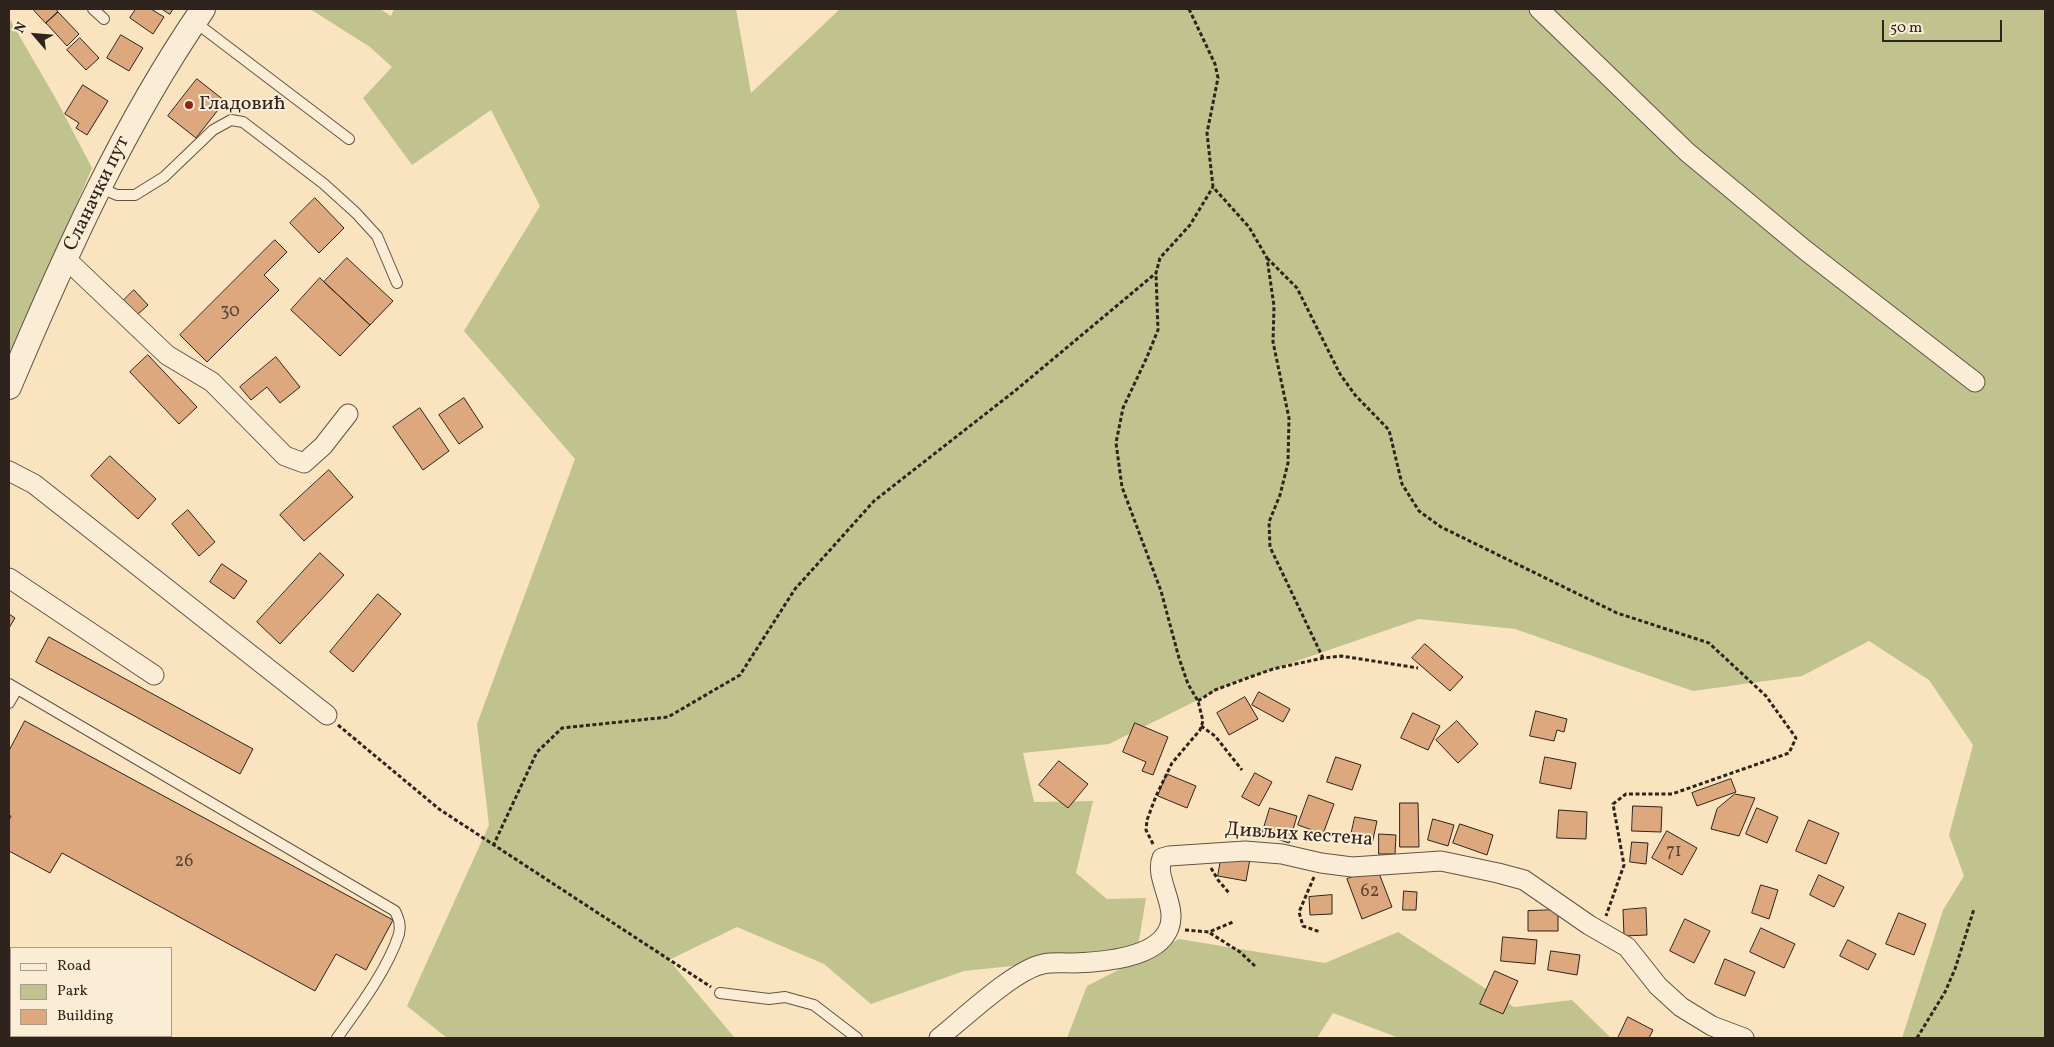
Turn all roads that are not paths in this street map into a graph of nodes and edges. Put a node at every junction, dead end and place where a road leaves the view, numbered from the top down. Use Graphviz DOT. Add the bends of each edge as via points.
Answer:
graph roads {
  1 [pos="93,9"];
  2 [pos="1538,9"];
  3 [pos="198,15"];
  4 [pos="104,20"];
  5 [pos="350,139"];
  6 [pos="100,188"];
  7 [pos="66,260"];
  8 [pos="397,282"];
  9 [pos="1975,382"];
  10 [pos="9,387"];
  11 [pos="348,414"];
  12 [pos="9,471"];
  13 [pos="9,578"];
  14 [pos="154,675"];
  15 [pos="13,686"];
  16 [pos="9,703"];
  17 [pos="327,715"];
  18 [pos="720,993"];
  19 [pos="337,1038"];
  20 [pos="857,1038"];
  21 [pos="939,1038"];
  22 [pos="1744,1038"];
  1 -- 4 [label="lane"];
  2 -- 9 [label="street" via="1687,152 1805,250"];
  3 -- 5 [label="lane"];
  3 -- 6 [label="street, Сланачки пут" via="148,96"];
  6 -- 7 [label="street, Сланачки пут"];
  6 -- 8 [label="lane" via="117,195 135,195 164,177 213,130 231,120 243,122 324,184 356,213 377,236"];
  7 -- 10 [label="street, Сланачки пут"];
  7 -- 11 [label="street" via="167,355 212,382 285,456 304,462 323,446"];
  12 -- 17 [label="street" via="34,484"];
  13 -- 14 [label="street"];
  15 -- 16 [label="lane"];
  15 -- 19 [label="lane" via="395,911 400,920 399,933 359,1008"];
  18 -- 20 [label="lane" via="769,1000 784,997 814,1005"];
  21 -- 22 [label="street, Дивљих кестена" via="1018,974 1043,964 1126,957 1155,946 1170,927 1162,858 1254,851 1352,867 1440,861 1498,872 1530,884 1633,953 1658,986 1681,1007 1712,1026"];
}
